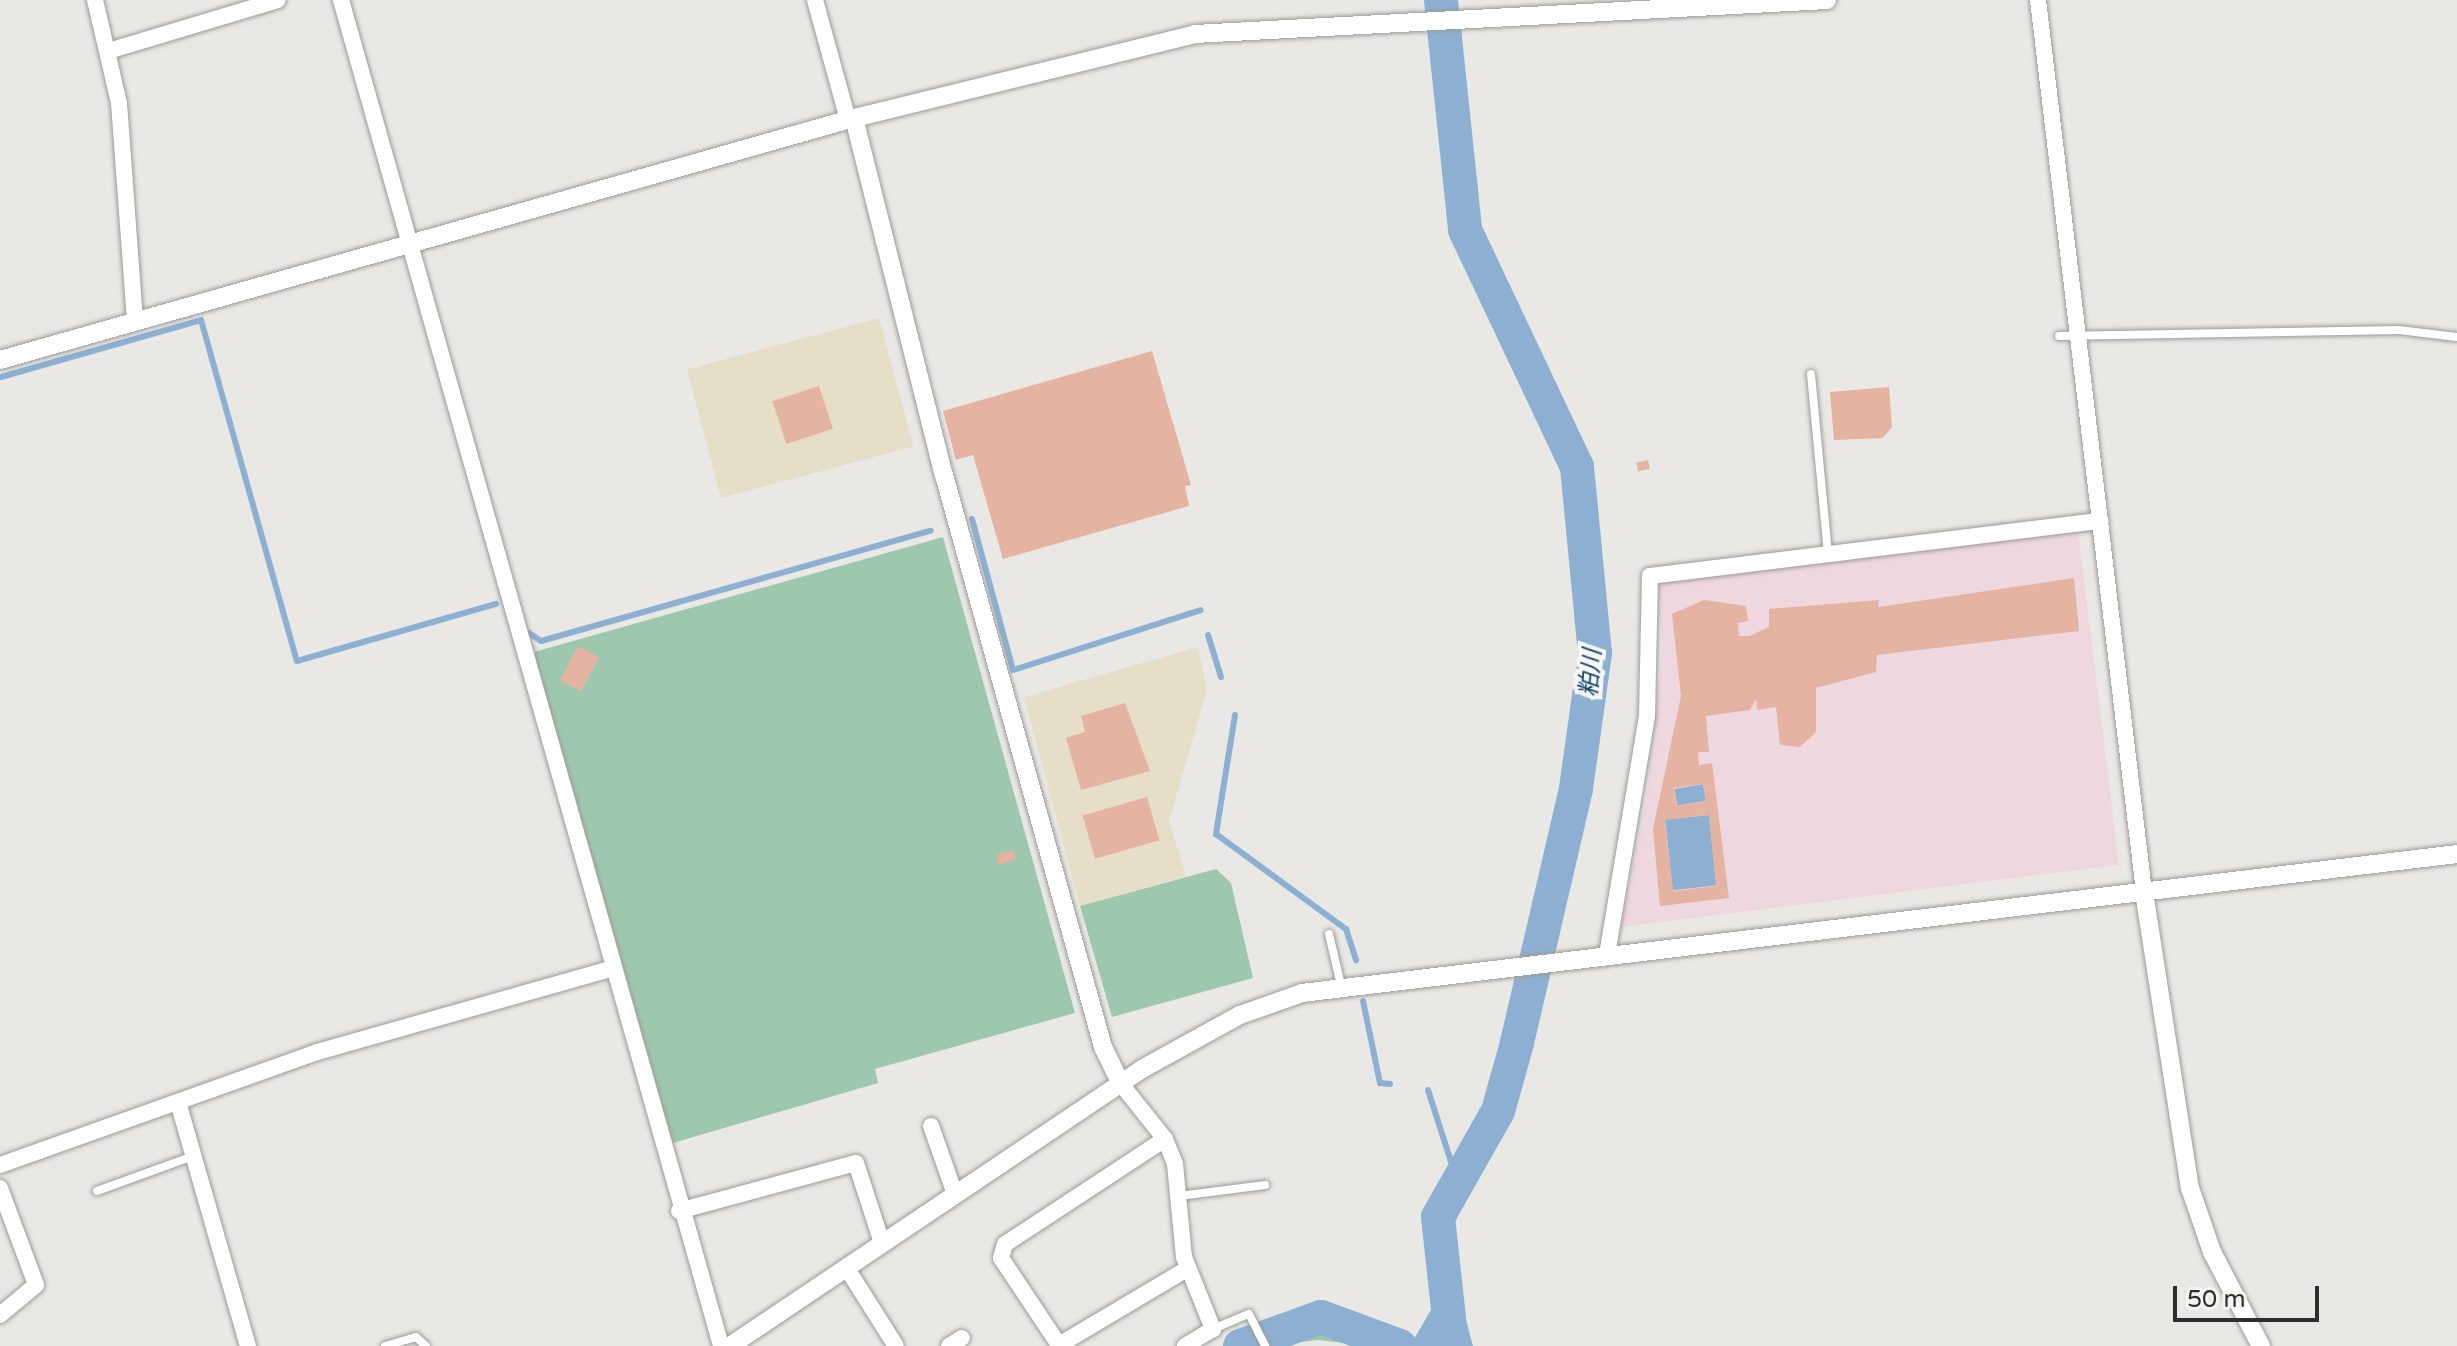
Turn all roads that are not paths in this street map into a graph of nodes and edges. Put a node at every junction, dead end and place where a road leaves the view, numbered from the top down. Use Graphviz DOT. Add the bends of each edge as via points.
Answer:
graph roads {
  1 [pos="95,0"];
  2 [pos="278,0"];
  3 [pos="341,0"];
  4 [pos="815,0"];
  5 [pos="1827,0"];
  6 [pos="2038,0"];
  7 [pos="108,51"];
  8 [pos="851,119"];
  9 [pos="411,244"];
  10 [pos="135,322"];
  11 [pos="2079,334"];
  12 [pos="2059,336"];
  13 [pos="2457,337"];
  14 [pos="0,360"];
  15 [pos="1811,374"];
  16 [pos="2101,521"];
  17 [pos="1828,553"];
  18 [pos="2457,854"];
  19 [pos="2144,892"];
  20 [pos="1329,934"];
  21 [pos="1607,955"];
  22 [pos="611,969"];
  23 [pos="1341,985"];
  24 [pos="1121,1084"];
  25 [pos="178,1102"];
  26 [pos="931,1126"];
  27 [pos="1165,1139"];
  28 [pos="194,1155"];
  29 [pos="0,1165"];
  30 [pos="1265,1185"];
  31 [pos="0,1188"];
  32 [pos="97,1191"];
  33 [pos="955,1194"];
  34 [pos="1178,1196"];
  35 [pos="679,1211"];
  36 [pos="882,1243"];
  37 [pos="846,1267"];
  38 [pos="1187,1269"];
  39 [pos="0,1315"];
  40 [pos="1213,1329"];
  41 [pos="248,1346"];
  42 [pos="385,1346"];
  43 [pos="426,1346"];
  44 [pos="721,1346"];
  45 [pos="730,1346"];
  46 [pos="896,1346"];
  47 [pos="1185,1346"];
  48 [pos="1265,1346"];
  49 [pos="2261,1346"];
  1 -- 7 [label="street"];
  2 -- 7 [label="street"];
  3 -- 9 [label="street"];
  4 -- 8 [label="street"];
  5 -- 8 [label="street" via="1195,34"];
  6 -- 11 [label="street"];
  7 -- 10 [label="street" via="119,103"];
  8 -- 9 [label="street"];
  8 -- 24 [label="street" via="1103,1047"];
  9 -- 10 [label="street"];
  9 -- 22 [label="street"];
  10 -- 14 [label="street"];
  11 -- 12 [label="lane"];
  11 -- 13 [label="lane" via="2399,330"];
  11 -- 16 [label="street"];
  15 -- 17 [label="lane"];
  16 -- 17 [label="street"];
  16 -- 19 [label="street"];
  17 -- 21 [label="street" via="1650,576 1647,716"];
  18 -- 19 [label="street"];
  19 -- 21 [label="street"];
  19 -- 49 [label="street" via="2190,1188 2212,1252"];
  20 -- 23 [label="lane"];
  21 -- 23 [label="street"];
  22 -- 25 [label="street" via="328,1049"];
  22 -- 35 [label="street"];
  23 -- 24 [label="street" via="1240,1015"];
  24 -- 27 [label="street"];
  24 -- 33 [label="street"];
  25 -- 28 [label="street"];
  25 -- 29 [label="street"];
  26 -- 33 [label="street"];
  27 -- 34 [label="street"];
  27 -- 38 [label="street" via="1005,1244 1001,1258 1059,1345"];
  28 -- 32 [label="lane"];
  28 -- 41 [label="street"];
  30 -- 34 [label="lane"];
  31 -- 39 [label="street" via="36,1285"];
  33 -- 36 [label="street"];
  34 -- 38 [label="street"];
  35 -- 36 [label="street" via="856,1163"];
  35 -- 44 [label="street"];
  36 -- 37 [label="street"];
  37 -- 45 [label="street"];
  37 -- 46 [label="street"];
  38 -- 40 [label="street"];
  40 -- 47 [label="street"];
  40 -- 48 [label="lane" via="1249,1314"];
  42 -- 43 [label="lane" via="416,1337"];
}
